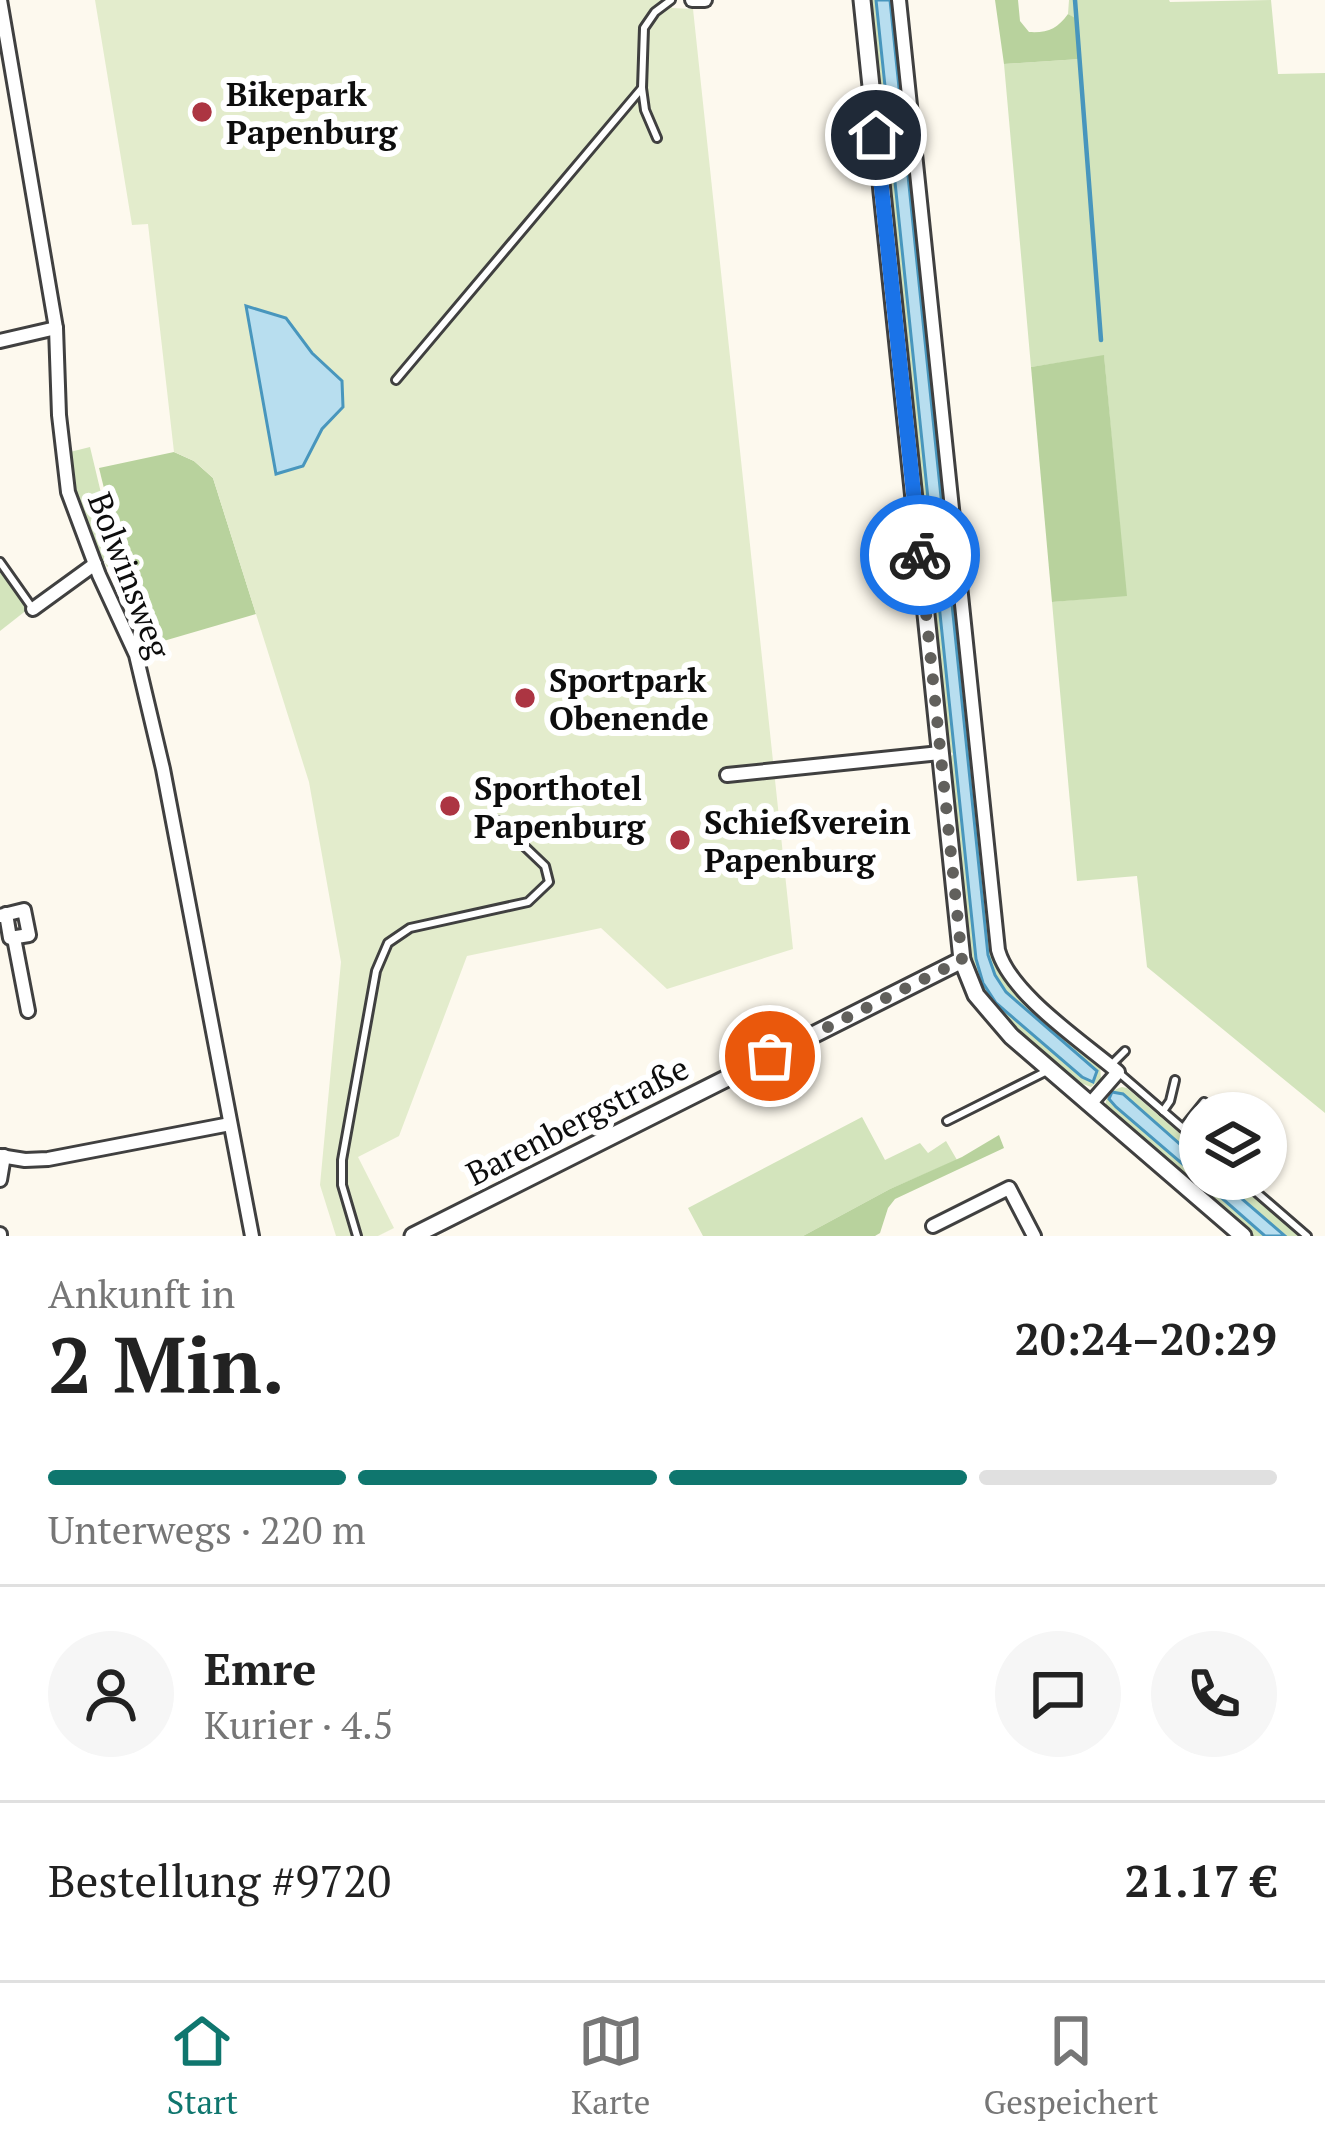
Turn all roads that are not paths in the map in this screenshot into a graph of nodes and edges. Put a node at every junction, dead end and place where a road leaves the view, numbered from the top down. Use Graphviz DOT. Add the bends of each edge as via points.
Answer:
graph roads {
  1 [pos="0,0"];
  2 [pos="671,0"];
  3 [pos="692,0"];
  4 [pos="705,0"];
  5 [pos="862,0"];
  6 [pos="899,0"];
  7 [pos="642,88"];
  8 [pos="657,138"];
  9 [pos="56,328"];
  10 [pos="0,341"];
  11 [pos="396,380"];
  12 [pos="0,562"];
  13 [pos="95,565"];
  14 [pos="33,610"];
  15 [pos="940,753"];
  16 [pos="728,775"];
  17 [pos="497,821"];
  18 [pos="3,915"];
  19 [pos="962,960"];
  20 [pos="28,1011"];
  21 [pos="1125,1052"];
  22 [pos="1114,1069"];
  23 [pos="1050,1070"];
  24 [pos="1175,1080"];
  25 [pos="1090,1104"];
  26 [pos="1163,1111"];
  27 [pos="947,1121"];
  28 [pos="230,1124"];
  29 [pos="1179,1125"];
  30 [pos="2,1156"];
  31 [pos="0,1180"];
  32 [pos="1265,1200"];
  33 [pos="933,1226"];
  34 [pos="252,1236"];
  35 [pos="357,1236"];
  36 [pos="413,1236"];
  37 [pos="1034,1236"];
  38 [pos="1243,1236"];
  39 [pos="1307,1236"];
  1 -- 9 [label="street, Bolwinsweg"];
  2 -- 7 [label="lane" via="644,28"];
  3 -- 4 [label="street"];
  5 -- 15 [label="street"];
  6 -- 22 [label="street" via="998,950 1014,982"];
  7 -- 8 [label="lane"];
  7 -- 11 [label="lane"];
  9 -- 10 [label="street"];
  9 -- 13 [label="street, Bolwinsweg" via="68,492"];
  12 -- 14 [label="lane"];
  13 -- 14 [label="street"];
  13 -- 28 [label="street, Bolwinsweg" via="137,658"];
  15 -- 16 [label="street"];
  15 -- 19 [label="street"];
  17 -- 35 [label="lane" via="545,866 549,883 528,902 410,928 388,943 342,1160"];
  18 -- 20 [label="street" via="24,910 29,935 14,938"];
  19 -- 23 [label="street" via="989,1012"];
  19 -- 36 [label="street, Barenbergstraße"];
  21 -- 22 [label="lane"];
  22 -- 25 [label="street"];
  22 -- 26 [label="lane"];
  23 -- 25 [label="street"];
  23 -- 27 [label="lane"];
  24 -- 26 [label="lane"];
  25 -- 38 [label="street"];
  26 -- 29 [label="lane"];
  28 -- 30 [label="street" via="48,1159"];
  28 -- 34 [label="street, Bolwinsweg"];
  30 -- 31 [label="street"];
  32 -- 39 [label="lane"];
  33 -- 37 [label="street" via="1009,1188"];
}
